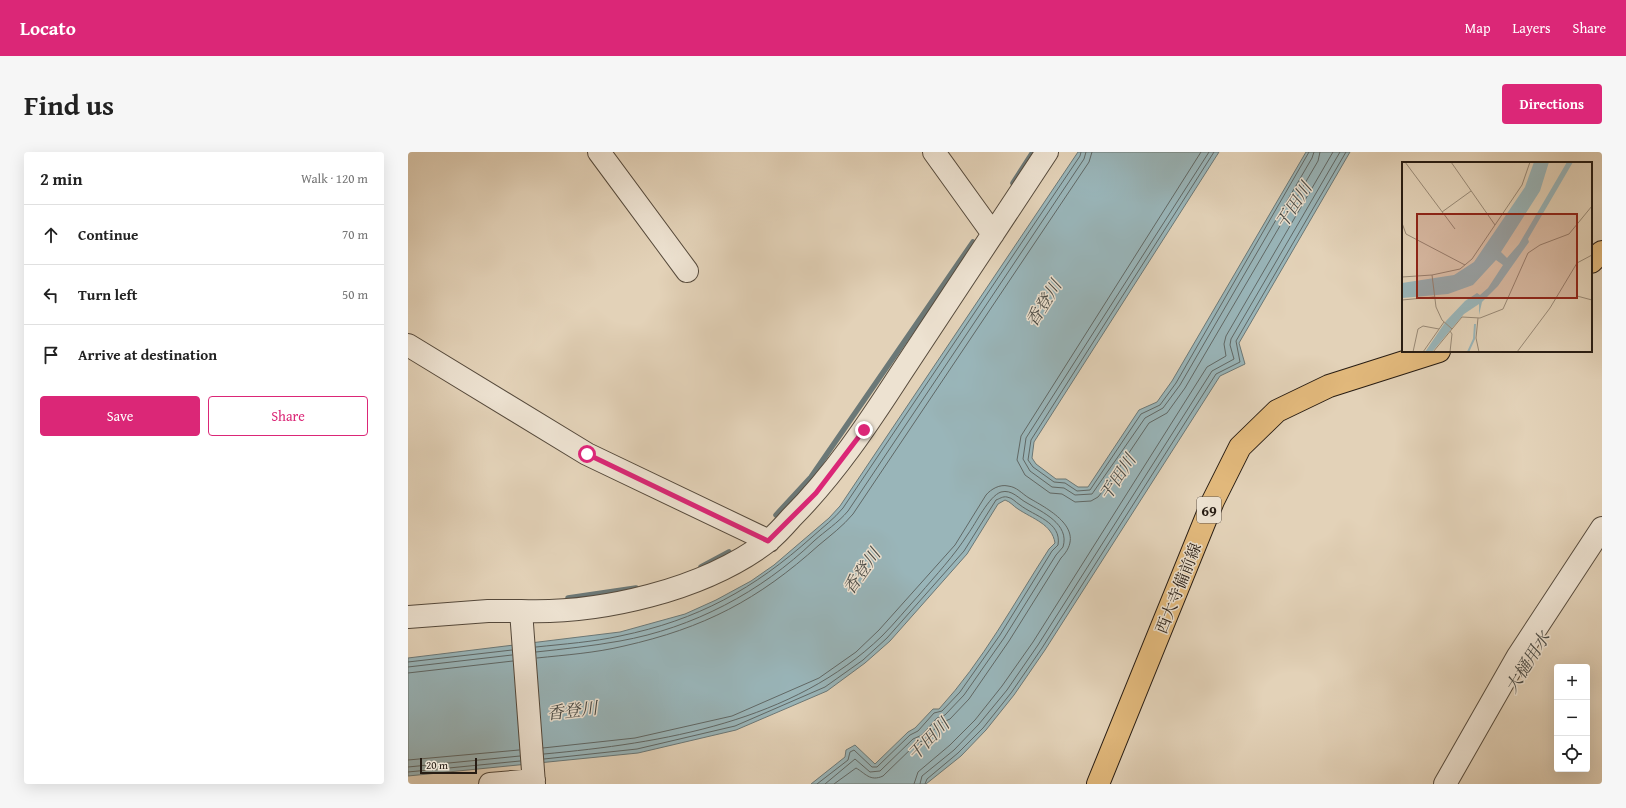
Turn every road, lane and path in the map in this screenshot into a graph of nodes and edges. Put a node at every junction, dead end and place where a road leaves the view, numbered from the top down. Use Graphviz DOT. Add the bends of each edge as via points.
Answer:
graph roads {
  1 [pos="599,152"];
  2 [pos="934,152"];
  3 [pos="1047,152"];
  4 [pos="993,234"];
  5 [pos="1602,252"];
  6 [pos="1592,261"];
  7 [pos="687,271"];
  8 [pos="408,345"];
  9 [pos="1436,352"];
  10 [pos="1602,528"];
  11 [pos="768,541"];
  12 [pos="521,611"];
  13 [pos="408,617"];
  14 [pos="534,782"];
  15 [pos="490,784"];
  16 [pos="1098,784"];
  17 [pos="1445,784"];
  1 -- 7 [label="street"];
  2 -- 4 [label="street"];
  3 -- 4 [label="street"];
  4 -- 11 [label="street" via="864,430 816,493"];
  5 -- 6 [label="main road"];
  8 -- 11 [label="street" via="587,454"];
  9 -- 16 [label="main road, 西大寺備前線 / 69" via="1329,386 1310,395 1278,411 1240,447 1213,501"];
  10 -- 17 [label="street" via="1518,656"];
  11 -- 12 [label="street" via="728,567 681,586 608,606 546,612"];
  12 -- 13 [label="street"];
  12 -- 14 [label="street"];
  14 -- 15 [label="street"];
}
